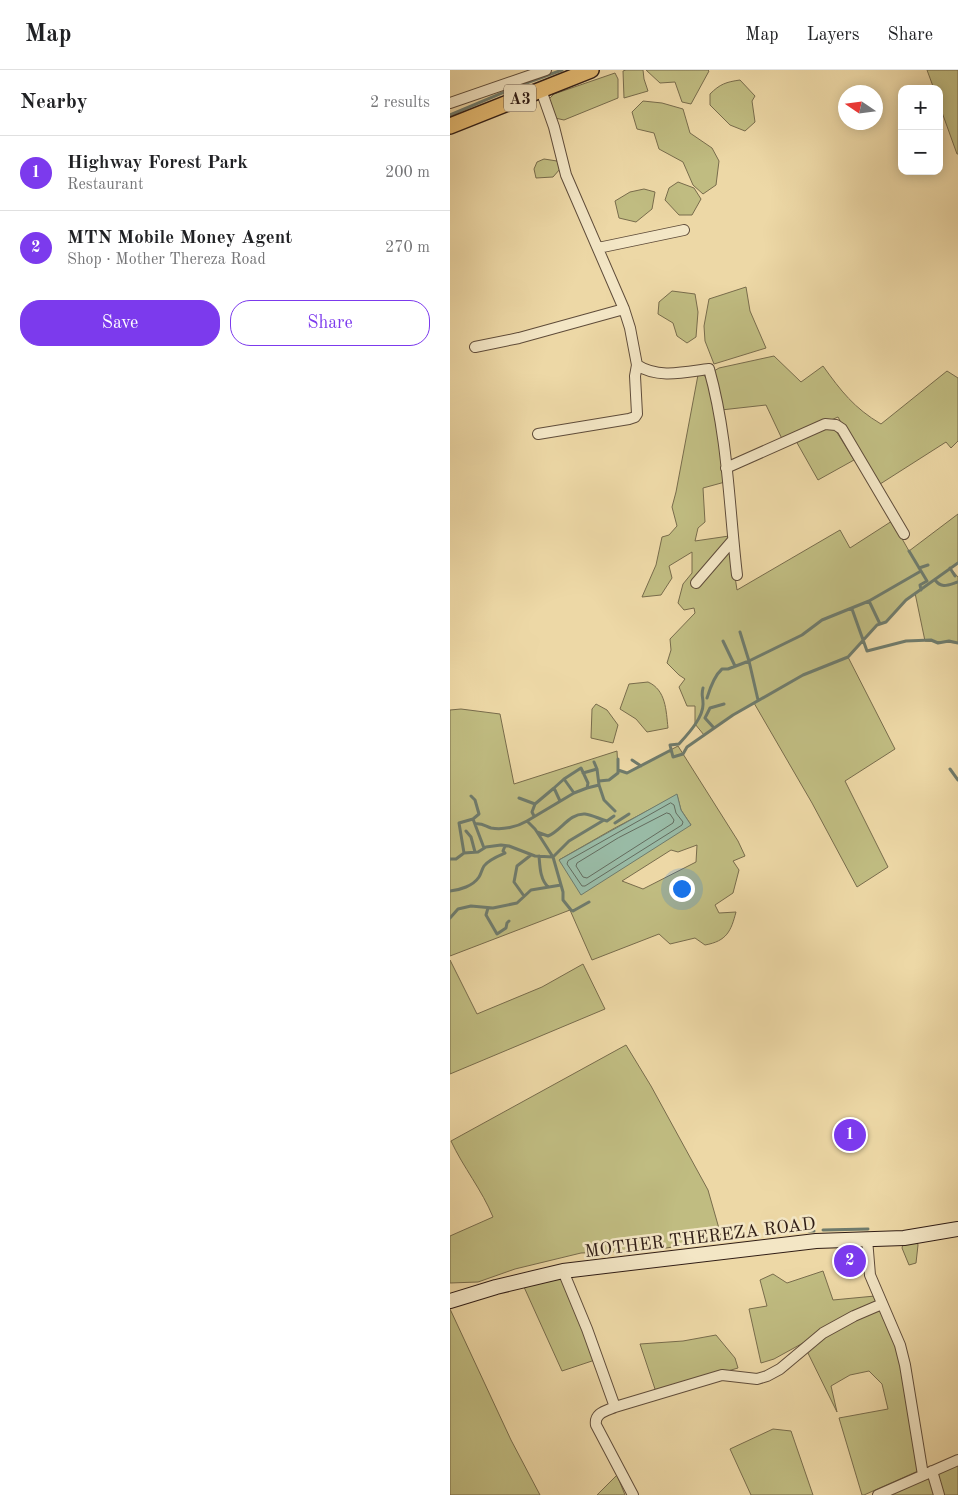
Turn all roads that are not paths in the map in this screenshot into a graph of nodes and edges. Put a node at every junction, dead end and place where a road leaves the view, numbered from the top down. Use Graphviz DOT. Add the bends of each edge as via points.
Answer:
graph roads {
  1 [pos="546,70"];
  2 [pos="590,70"];
  3 [pos="542,90"];
  4 [pos="450,103"];
  5 [pos="450,126"];
  6 [pos="684,230"];
  7 [pos="598,248"];
  8 [pos="624,310"];
  9 [pos="475,347"];
  10 [pos="637,365"];
  11 [pos="538,434"];
  12 [pos="726,468"];
  13 [pos="904,534"];
  14 [pos="733,540"];
  15 [pos="737,575"];
  16 [pos="696,583"];
  17 [pos="958,1229"];
  18 [pos="867,1239"];
  19 [pos="563,1271"];
  20 [pos="450,1301"];
  21 [pos="882,1304"];
  22 [pos="615,1407"];
  23 [pos="958,1460"];
  24 [pos="927,1473"];
  25 [pos="633,1495"];
  26 [pos="878,1495"];
  27 [pos="939,1495"];
  1 -- 4 [label="street"];
  2 -- 3 [label="main road, A3"];
  3 -- 5 [label="main road, A3"];
  3 -- 7 [label="street" via="566,175"];
  6 -- 7 [label="street"];
  7 -- 8 [label="street"];
  8 -- 9 [label="street"];
  8 -- 10 [label="street"];
  10 -- 11 [label="street" via="635,417"];
  10 -- 12 [label="street" via="645,371 662,374 710,369"];
  12 -- 13 [label="street" via="826,424 836,424"];
  12 -- 14 [label="street"];
  14 -- 15 [label="street"];
  14 -- 16 [label="street"];
  17 -- 18 [label="street, MOTHER THEREZA ROAD" via="904,1238"];
  18 -- 19 [label="street, MOTHER THEREZA ROAD"];
  18 -- 21 [label="street" via="870,1275"];
  19 -- 20 [label="street, MOTHER THEREZA ROAD"];
  19 -- 22 [label="street"];
  21 -- 22 [label="street" via="822,1333 767,1376 757,1379 722,1375"];
  21 -- 24 [label="street" via="900,1345"];
  22 -- 25 [label="street" via="599,1414 596,1421"];
  23 -- 24 [label="street"];
  24 -- 26 [label="street"];
  24 -- 27 [label="street"];
}
